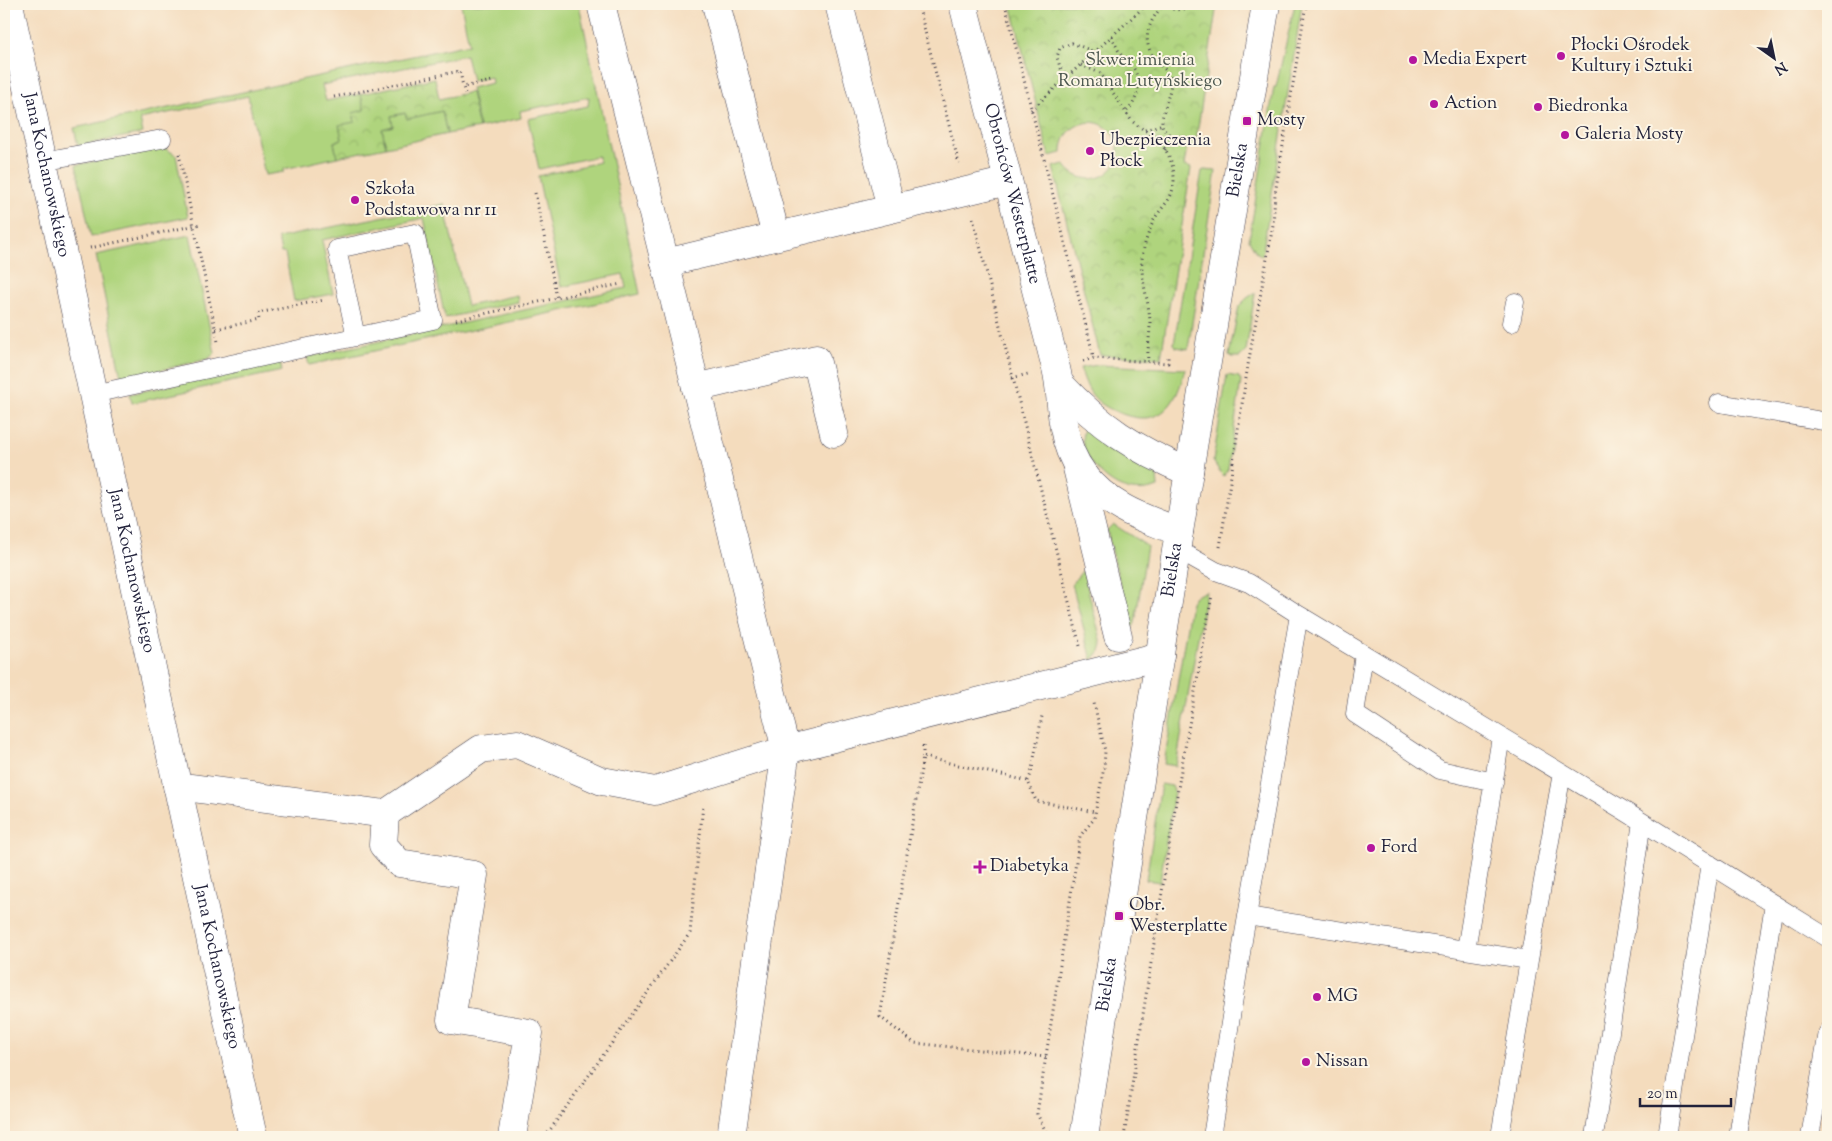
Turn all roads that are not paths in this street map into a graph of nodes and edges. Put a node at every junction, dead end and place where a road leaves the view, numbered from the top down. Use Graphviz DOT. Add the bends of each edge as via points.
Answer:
graph roads {
  1 [pos="9,4"];
  2 [pos="601,4"];
  3 [pos="716,4"];
  4 [pos="839,4"];
  5 [pos="963,4"];
  6 [pos="1266,4"];
  7 [pos="162,139"];
  8 [pos="42,161"];
  9 [pos="1008,181"];
  10 [pos="891,208"];
  11 [pos="776,236"];
  12 [pos="665,262"];
  13 [pos="1515,302"];
  14 [pos="1511,323"];
  15 [pos="356,337"];
  16 [pos="1060,384"];
  17 [pos="696,388"];
  18 [pos="92,394"];
  19 [pos="1719,403"];
  20 [pos="1828,422"];
  21 [pos="834,432"];
  22 [pos="1076,464"];
  23 [pos="1189,472"];
  24 [pos="1178,540"];
  25 [pos="1299,615"];
  26 [pos="1118,636"];
  27 [pos="1364,654"];
  28 [pos="1160,656"];
  29 [pos="1502,737"];
  30 [pos="786,750"];
  31 [pos="1562,773"];
  32 [pos="1494,782"];
  33 [pos="177,786"];
  34 [pos="385,814"];
  35 [pos="1642,822"];
  36 [pos="1710,864"];
  37 [pos="1774,904"];
  38 [pos="1247,916"];
  39 [pos="1828,938"];
  40 [pos="1466,950"];
  41 [pos="1529,960"];
  42 [pos="1828,1032"];
  43 [pos="253,1137"];
  44 [pos="512,1137"];
  45 [pos="731,1137"];
  46 [pos="1084,1137"];
  47 [pos="1212,1137"];
  48 [pos="1500,1137"];
  49 [pos="1594,1137"];
  50 [pos="1667,1137"];
  51 [pos="1738,1137"];
  52 [pos="1810,1137"];
  1 -- 8 [label="street, Jana Kochanowskiego"];
  2 -- 12 [label="street"];
  3 -- 11 [label="street"];
  4 -- 10 [label="street"];
  5 -- 9 [label="street, Obrońców Westerplatte"];
  6 -- 23 [label="street, Bielska"];
  7 -- 8 [label="lane"];
  8 -- 18 [label="street, Jana Kochanowskiego"];
  9 -- 10 [label="street"];
  9 -- 16 [label="street, Obrońców Westerplatte"];
  10 -- 11 [label="street"];
  11 -- 12 [label="street"];
  12 -- 17 [label="street"];
  13 -- 14 [label="lane"];
  15 -- 15 [label="lane" via="433,320 414,233 337,250"];
  15 -- 18 [label="lane"];
  16 -- 22 [label="street, Obrońców Westerplatte" via="1064,428"];
  16 -- 23 [label="street, Obrońców Westerplatte" via="1107,428 1134,446"];
  17 -- 21 [label="street" via="816,359"];
  17 -- 30 [label="street"];
  18 -- 33 [label="street, Jana Kochanowskiego"];
  19 -- 20 [label="lane"];
  22 -- 24 [label="street, Obrońców Westerplatte" via="1093,486"];
  22 -- 26 [label="street, Obrońców Westerplatte"];
  23 -- 24 [label="street, Bielska"];
  24 -- 25 [label="lane" via="1216,572 1249,583"];
  24 -- 28 [label="street, Bielska"];
  25 -- 27 [label="lane"];
  25 -- 38 [label="lane"];
  27 -- 29 [label="lane"];
  27 -- 32 [label="lane" via="1355,714 1440,770"];
  28 -- 30 [label="street"];
  28 -- 46 [label="street, Bielska"];
  29 -- 31 [label="lane"];
  29 -- 32 [label="lane"];
  30 -- 34 [label="street" via="655,791 602,781 517,744 481,749"];
  30 -- 45 [label="street"];
  31 -- 35 [label="lane"];
  31 -- 41 [label="lane"];
  32 -- 40 [label="lane"];
  33 -- 34 [label="street"];
  33 -- 43 [label="street, Jana Kochanowskiego"];
  34 -- 44 [label="street" via="383,845 399,863 474,875 451,1020 529,1032"];
  35 -- 36 [label="lane"];
  35 -- 49 [label="lane"];
  36 -- 37 [label="lane"];
  36 -- 50 [label="lane"];
  37 -- 39 [label="lane"];
  37 -- 51 [label="lane"];
  38 -- 40 [label="lane"];
  38 -- 47 [label="lane"];
  40 -- 41 [label="lane"];
  41 -- 48 [label="lane"];
  42 -- 52 [label="lane"];
}
